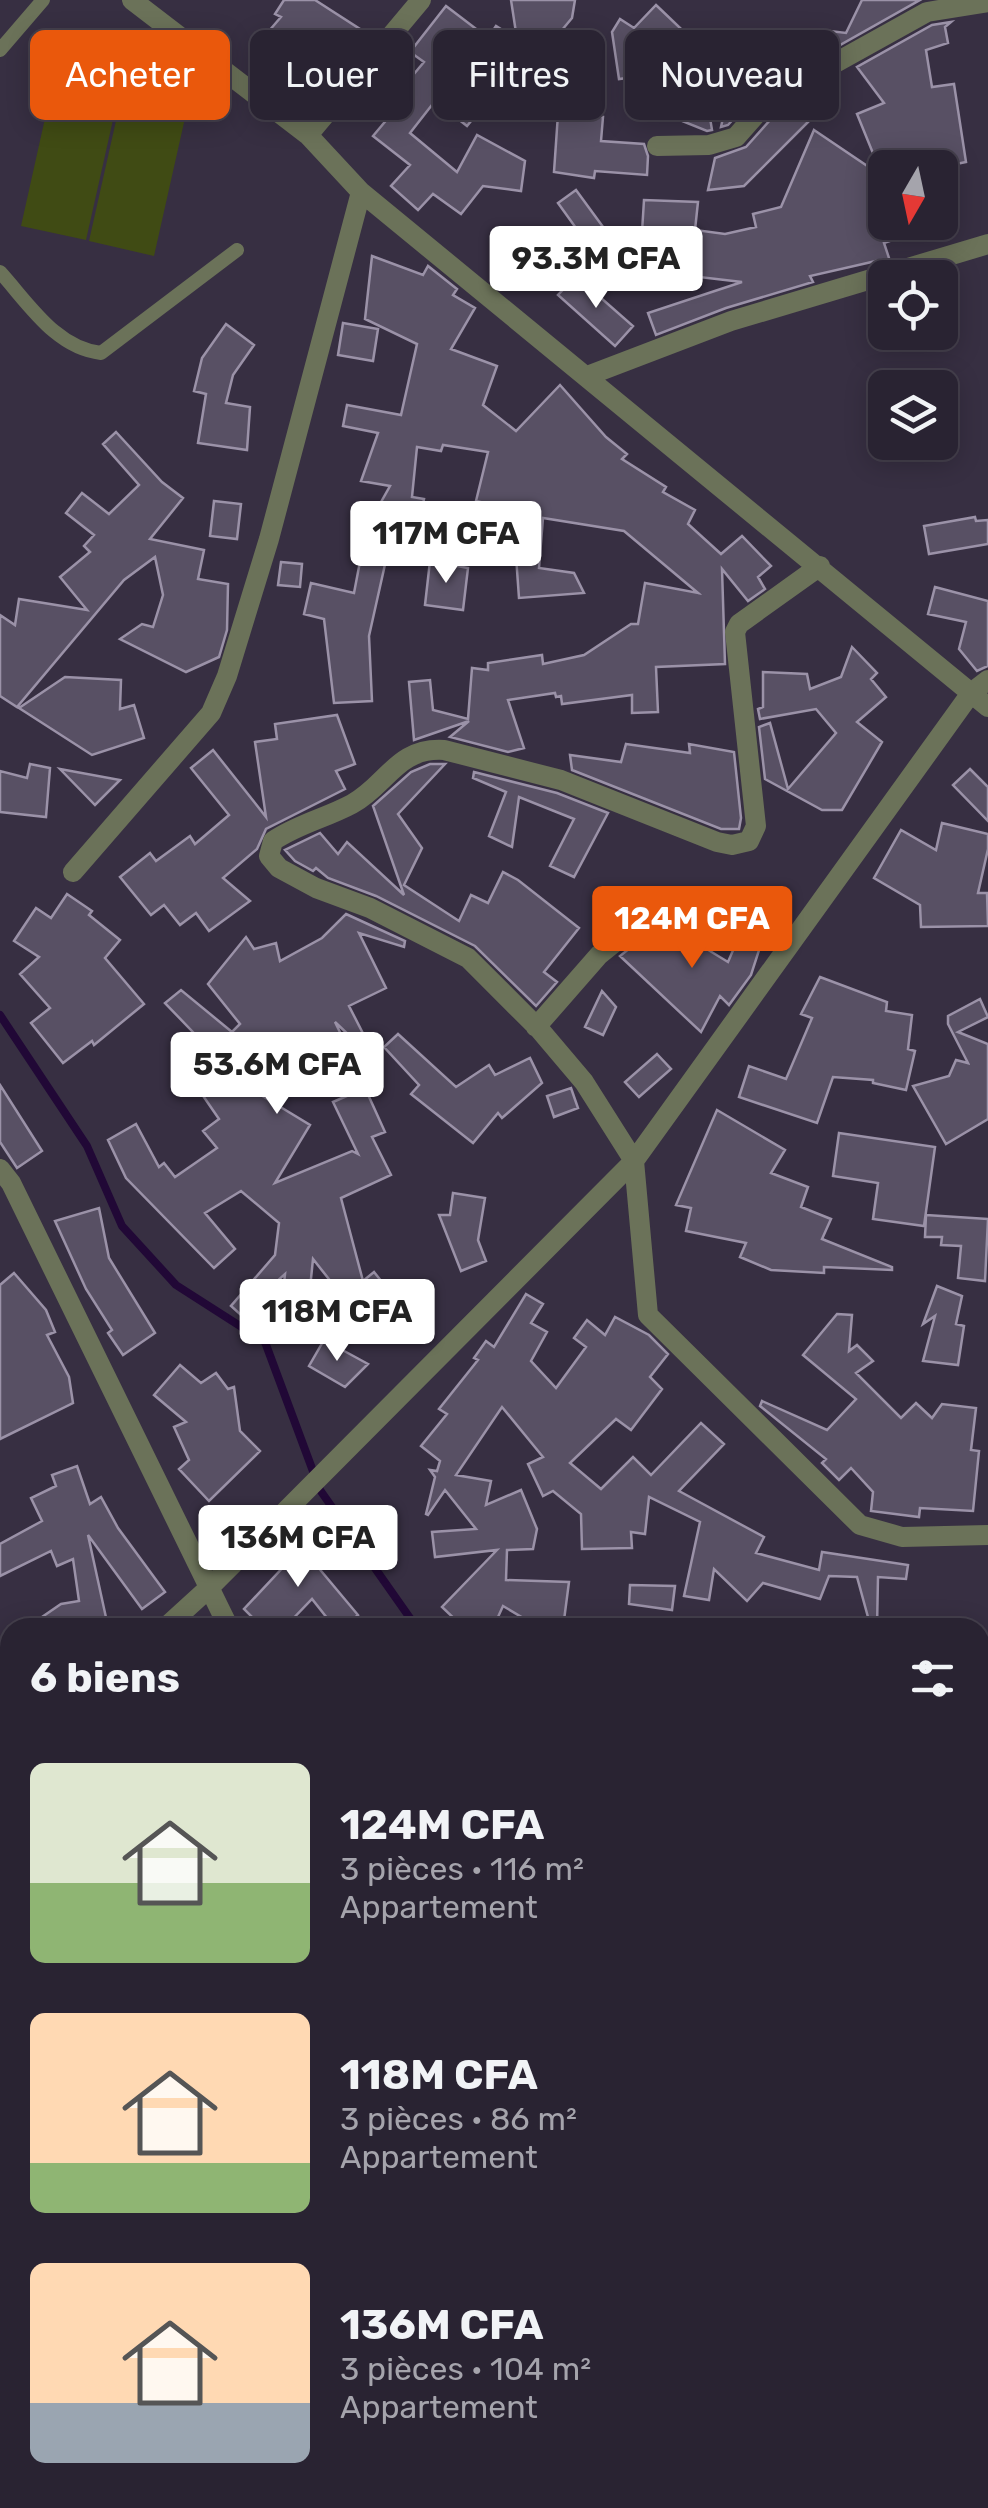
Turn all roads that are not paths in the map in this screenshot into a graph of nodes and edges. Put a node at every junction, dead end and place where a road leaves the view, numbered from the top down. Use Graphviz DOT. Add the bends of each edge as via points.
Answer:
graph roads {
  1 [pos="43,0"];
  2 [pos="132,0"];
  3 [pos="421,0"];
  4 [pos="988,2"];
  5 [pos="0,50"];
  6 [pos="308,136"];
  7 [pos="657,146"];
  8 [pos="361,192"];
  9 [pos="988,244"];
  10 [pos="237,250"];
  11 [pos="0,272"];
  12 [pos="587,376"];
  13 [pos="820,566"];
  14 [pos="979,687"];
  15 [pos="988,707"];
  16 [pos="73,872"];
  17 [pos="665,902"];
  18 [pos="536,1026"];
  19 [pos="634,1161"];
  20 [pos="0,1169"];
  21 [pos="988,1535"];
  22 [pos="210,1586"];
  23 [pos="176,1618"];
  24 [pos="224,1618"];
  1 -- 5 [label="lane"];
  2 -- 6 [label="street"];
  3 -- 6 [label="street"];
  4 -- 7 [label="street" via="927,12 819,72 794,78 736,137"];
  6 -- 8 [label="street"];
  8 -- 12 [label="street"];
  8 -- 16 [label="street" via="269,539 211,713"];
  9 -- 12 [label="street" via="730,321"];
  10 -- 11 [label="lane" via="101,353 80,350 54,332"];
  12 -- 13 [label="street"];
  13 -- 14 [label="street"];
  13 -- 18 [label="street" via="735,632 756,826 749,841 718,842 561,780 424,749 354,803 273,841 270,856 279,868 468,958"];
  14 -- 15 [label="street"];
  14 -- 19 [label="street"];
  17 -- 18 [label="street" via="598,955"];
  18 -- 19 [label="street" via="584,1082"];
  19 -- 21 [label="street" via="648,1315 860,1525 902,1537"];
  19 -- 22 [label="street"];
  20 -- 22 [label="street"];
  22 -- 23 [label="street"];
  22 -- 24 [label="street"];
}
